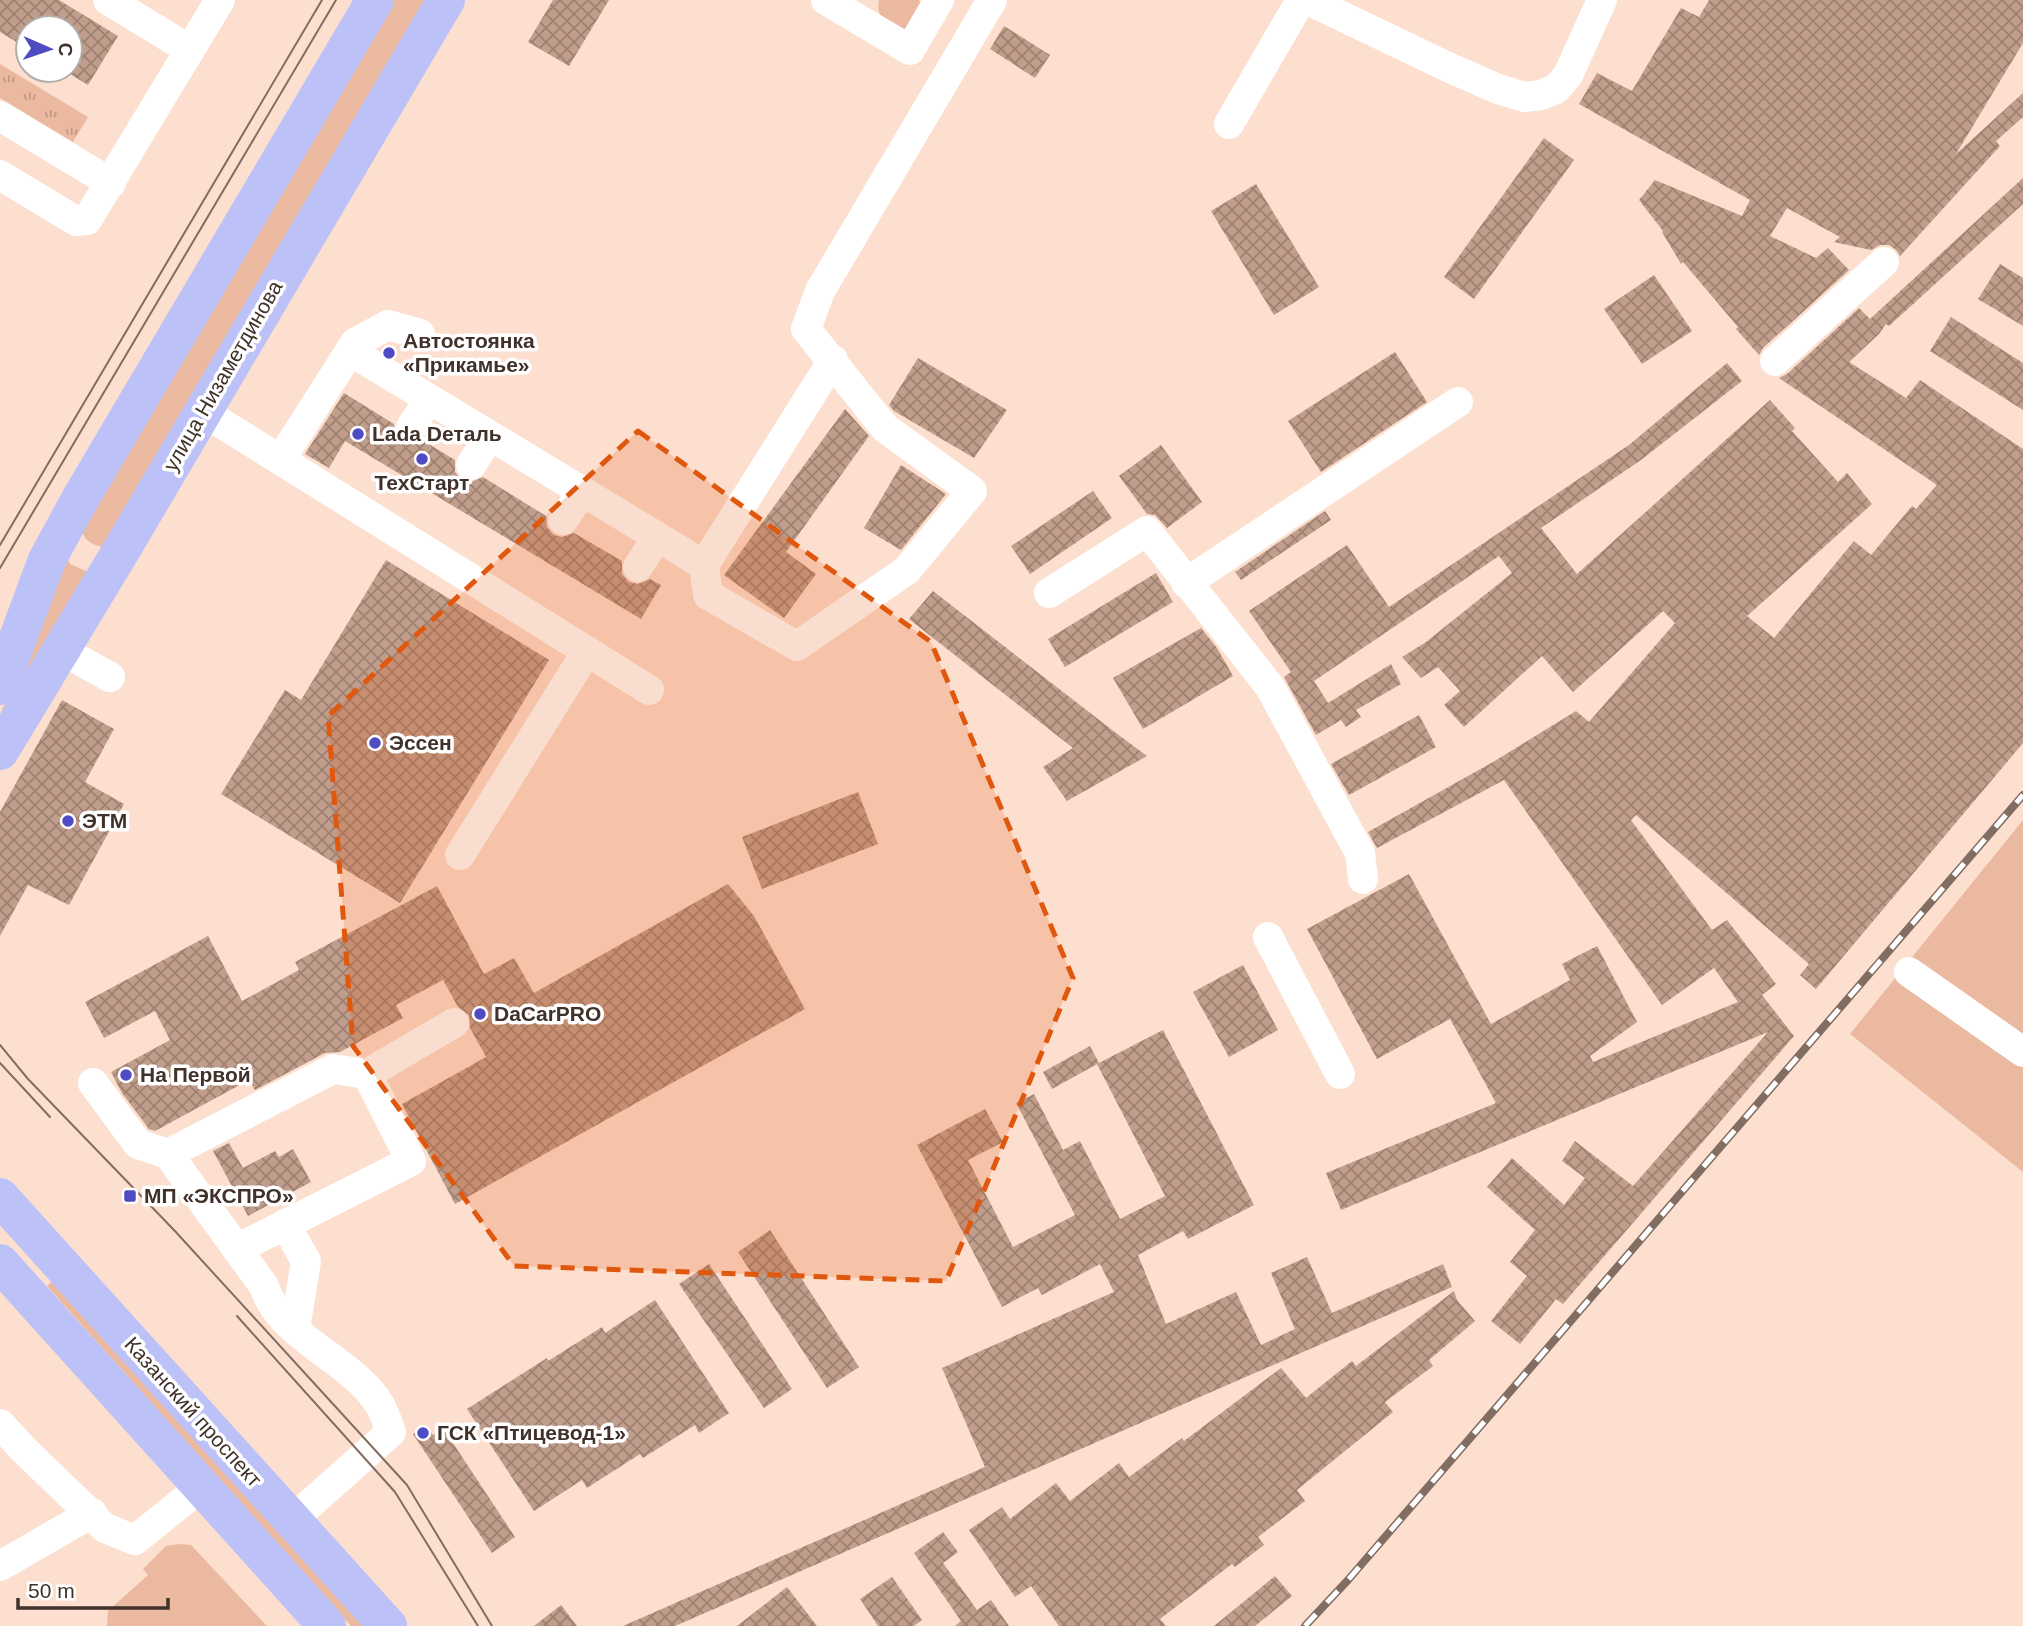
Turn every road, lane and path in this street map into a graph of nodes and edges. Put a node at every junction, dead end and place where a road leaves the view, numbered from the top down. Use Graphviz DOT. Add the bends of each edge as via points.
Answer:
graph roads {
  1 [pos="108,0"];
  2 [pos="220,0"];
  3 [pos="375,0"];
  4 [pos="446,0"];
  5 [pos="826,0"];
  6 [pos="939,0"];
  7 [pos="992,0"];
  8 [pos="1301,0"];
  9 [pos="1308,0"];
  10 [pos="1602,0"];
  11 [pos="190,50"];
  12 [pos="0,116"];
  13 [pos="1230,124"];
  14 [pos="0,175"];
  15 [pos="111,183"];
  16 [pos="1884,262"];
  17 [pos="420,334"];
  18 [pos="349,351"];
  19 [pos="833,360"];
  20 [pos="1775,361"];
  21 [pos="429,399"];
  22 [pos="1458,402"];
  23 [pos="202,411"];
  24 [pos="411,427"];
  25 [pos="490,436"];
  26 [pos="281,459"];
  27 [pos="471,465"];
  28 [pos="582,492"];
  29 [pos="79,501"];
  30 [pos="563,520"];
  31 [pos="657,537"];
  32 [pos="122,549"];
  33 [pos="704,565"];
  34 [pos="638,566"];
  35 [pos="1186,583"];
  36 [pos="1049,593"];
  37 [pos="61,650"];
  38 [pos="587,651"];
  39 [pos="110,677"];
  40 [pos="0,686"];
  41 [pos="649,690"];
  42 [pos="0,751"];
  43 [pos="460,855"];
  44 [pos="1363,879"];
  45 [pos="1268,937"];
  46 [pos="1909,972"];
  47 [pos="454,1023"];
  48 [pos="2023,1052"];
  49 [pos="368,1074"];
  50 [pos="1340,1074"];
  51 [pos="93,1083"];
  52 [pos="168,1154"];
  53 [pos="8,1205"];
  54 [pos="285,1224"];
  55 [pos="237,1249"];
  56 [pos="0,1251"];
  57 [pos="0,1263"];
  58 [pos="295,1329"];
  59 [pos="0,1424"];
  60 [pos="202,1486"];
  61 [pos="92,1513"];
  62 [pos="292,1520"];
  63 [pos="0,1566"];
  64 [pos="327,1626"];
  65 [pos="388,1626"];
  1 -- 11 [label="street"];
  2 -- 11 [label="street"];
  3 -- 29 [label="main road"];
  4 -- 23 [label="main road, улица Низаметдинова"];
  5 -- 6 [label="street" via="910,50"];
  7 -- 19 [label="street" via="820,291 806,329"];
  8 -- 13 [label="street"];
  9 -- 10 [label="street" via="1450,68 1525,96 1556,89 1568,75"];
  11 -- 15 [label="street"];
  12 -- 15 [label="street"];
  14 -- 15 [label="street" via="80,222 90,217"];
  16 -- 20 [label="street"];
  17 -- 18 [label="street" via="388,325"];
  18 -- 21 [label="street"];
  18 -- 26 [label="street"];
  19 -- 33 [label="street"];
  19 -- 33 [label="street" via="885,428 972,491 907,570 797,646 708,595"];
  21 -- 24 [label="street"];
  21 -- 25 [label="street"];
  22 -- 35 [label="street"];
  23 -- 26 [label="street"];
  23 -- 32 [label="main road, улица Низаметдинова"];
  25 -- 27 [label="street"];
  25 -- 28 [label="street"];
  26 -- 38 [label="street" via="307,492"];
  28 -- 30 [label="street"];
  28 -- 31 [label="street"];
  29 -- 32 [label="main road" via="72,526 75,544 84,554 100,558"];
  29 -- 40 [label="main road" via="47,560"];
  31 -- 33 [label="street"];
  31 -- 34 [label="street"];
  32 -- 37 [label="main road, улица Низаметдинова"];
  35 -- 36 [label="street" via="1147,531"];
  35 -- 44 [label="street" via="1270,687 1360,853"];
  37 -- 39 [label="street"];
  37 -- 42 [label="main road, улица Низаметдинова"];
  38 -- 41 [label="street"];
  38 -- 43 [label="street"];
  45 -- 50 [label="street"];
  46 -- 48 [label="street"];
  47 -- 49 [label="street"];
  49 -- 52 [label="street" via="333,1069"];
  49 -- 54 [label="street" via="411,1161"];
  51 -- 52 [label="street" via="138,1143"];
  52 -- 55 [label="street"];
  53 -- 56 [label="main road" via="20,1226 16,1242"];
  53 -- 62 [label="main road, Казанский проспект"];
  54 -- 55 [label="street"];
  54 -- 58 [label="street" via="306,1261"];
  55 -- 58 [label="street" via="268,1298"];
  57 -- 60 [label="main road, Казанский проспект"];
  58 -- 62 [label="street" via="361,1384 381,1406 391,1433"];
  59 -- 61 [label="street"];
  60 -- 61 [label="street" via="135,1540 105,1528"];
  60 -- 64 [label="main road, Казанский проспект"];
  61 -- 63 [label="street"];
  62 -- 65 [label="main road, Казанский проспект"];
}
